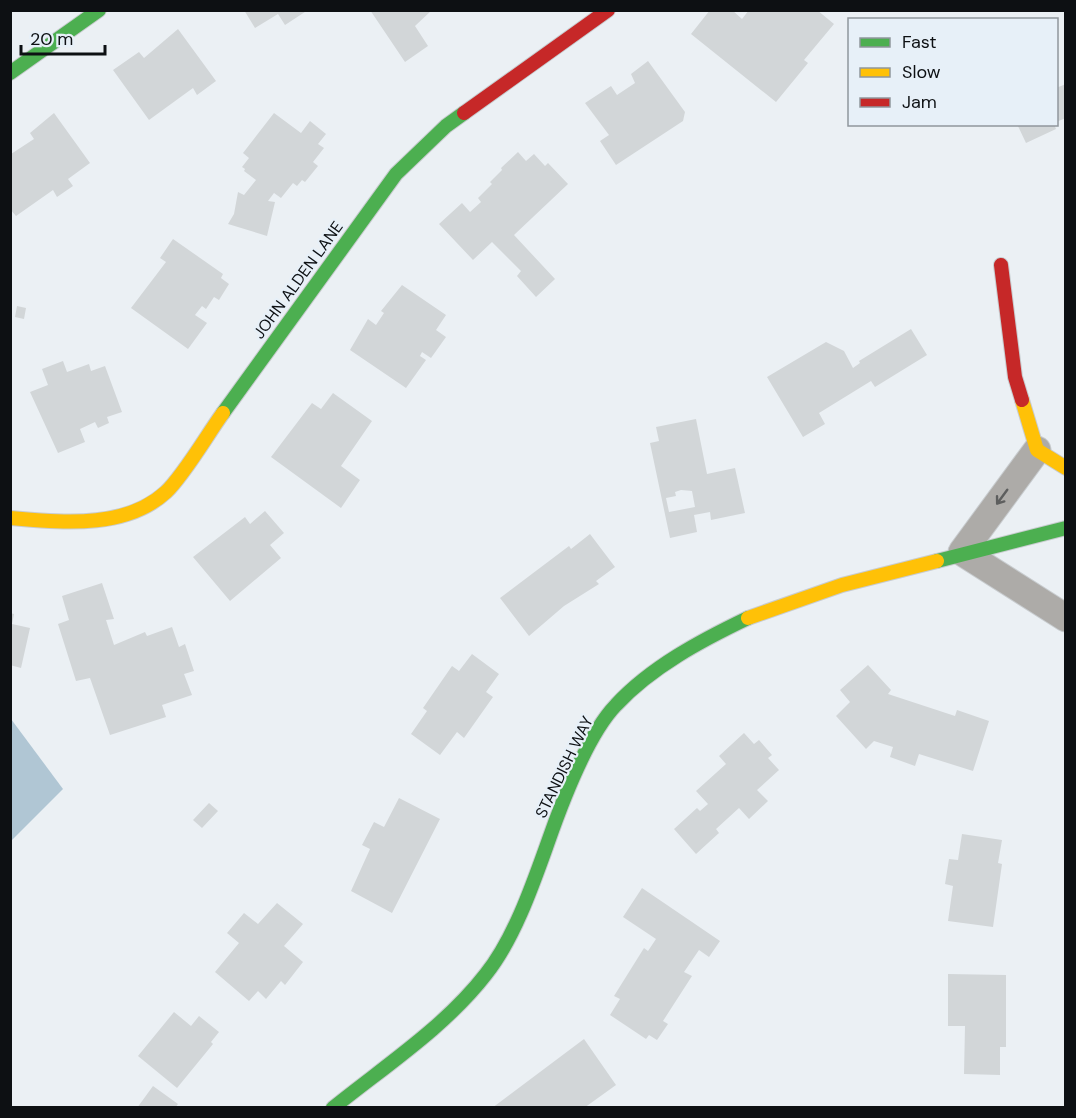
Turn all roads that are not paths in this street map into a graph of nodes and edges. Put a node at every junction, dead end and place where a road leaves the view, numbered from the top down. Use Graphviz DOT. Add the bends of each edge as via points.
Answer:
graph roads {
  1 [pos="99,10"];
  2 [pos="608,10"];
  3 [pos="10,73"];
  4 [pos="1001,265"];
  5 [pos="1037,450"];
  6 [pos="1065,468"];
  7 [pos="10,518"];
  8 [pos="1065,528"];
  9 [pos="962,552"];
  10 [pos="1065,618"];
  11 [pos="333,1107"];
  1 -- 3 [label="street"];
  2 -- 7 [label="street, JOHN ALDEN LANE" via="446,126 396,174 166,492 152,503 108,521"];
  4 -- 5 [label="street" via="1015,377"];
  5 -- 6 [label="street"];
  5 -- 9 [label="street, one-way"];
  8 -- 9 [label="street, STANDISH WAY"];
  9 -- 10 [label="street"];
  9 -- 11 [label="street, STANDISH WAY" via="842,585 749,617 648,676 615,705 594,735 555,821 534,881 487,973 443,1020"];
}
